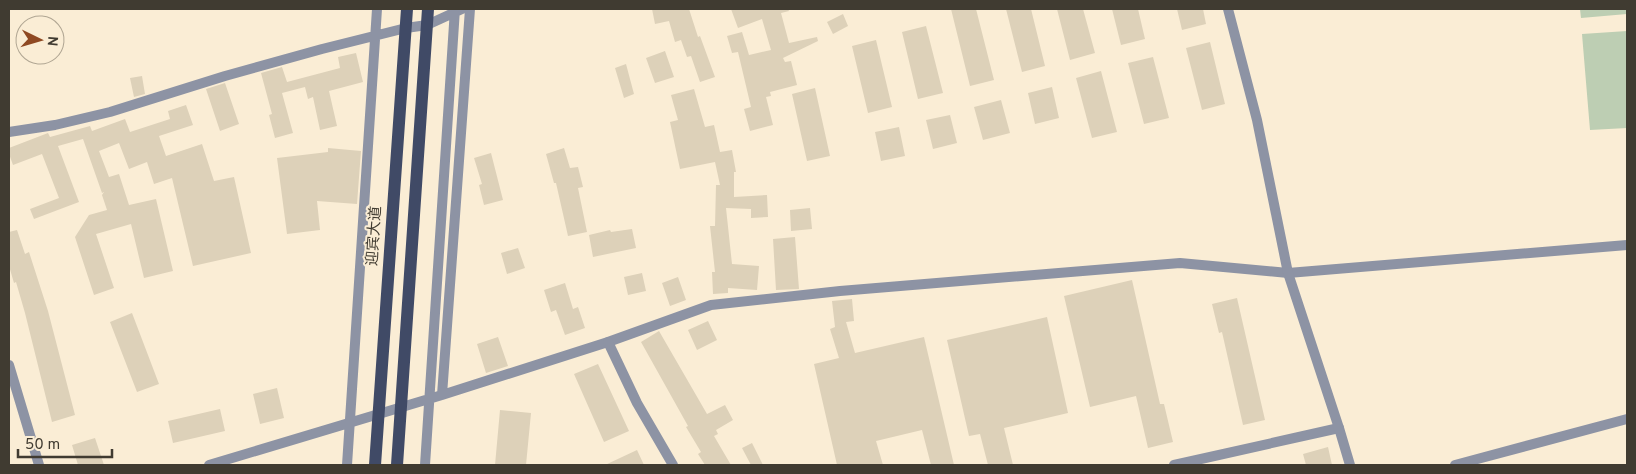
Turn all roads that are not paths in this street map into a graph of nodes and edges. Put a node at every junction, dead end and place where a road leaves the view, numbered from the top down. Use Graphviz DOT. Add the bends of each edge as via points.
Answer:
graph roads {
  1 [pos="377,9"];
  2 [pos="407,9"];
  3 [pos="428,9"];
  4 [pos="470,9"];
  5 [pos="1228,9"];
  6 [pos="457,10"];
  7 [pos="427,25"];
  8 [pos="406,28"];
  9 [pos="376,36"];
  10 [pos="9,132"];
  11 [pos="1627,245"];
  12 [pos="1288,273"];
  13 [pos="608,342"];
  14 [pos="9,365"];
  15 [pos="442,395"];
  16 [pos="430,399"];
  17 [pos="401,407"];
  18 [pos="378,414"];
  19 [pos="1627,418"];
  20 [pos="350,422"];
  21 [pos="1339,428"];
  22 [pos="39,465"];
  23 [pos="209,465"];
  24 [pos="347,465"];
  25 [pos="375,465"];
  26 [pos="397,465"];
  27 [pos="425,465"];
  28 [pos="673,465"];
  29 [pos="1174,465"];
  30 [pos="1350,465"];
  31 [pos="1455,465"];
  1 -- 9 [label="street"];
  2 -- 8 [label="main road, 迎宾大道"];
  3 -- 7 [label="main road"];
  4 -- 15 [label="street"];
  5 -- 12 [label="street" via="1257,120"];
  6 -- 7 [label="street"];
  6 -- 16 [label="street"];
  7 -- 8 [label="street"];
  7 -- 17 [label="main road"];
  8 -- 9 [label="street"];
  8 -- 18 [label="main road, 迎宾大道"];
  9 -- 10 [label="street" via="225,76 110,112"];
  9 -- 20 [label="street"];
  11 -- 12 [label="street"];
  12 -- 13 [label="street" via="1180,263 840,291 711,305"];
  12 -- 21 [label="street"];
  13 -- 15 [label="street"];
  13 -- 28 [label="street" via="637,403"];
  14 -- 22 [label="street"];
  15 -- 16 [label="street"];
  16 -- 17 [label="street"];
  16 -- 27 [label="street"];
  17 -- 18 [label="street"];
  17 -- 26 [label="main road"];
  18 -- 20 [label="street"];
  18 -- 25 [label="main road, 迎宾大道"];
  19 -- 31 [label="street"];
  20 -- 23 [label="street"];
  20 -- 24 [label="street"];
  21 -- 29 [label="street"];
  21 -- 30 [label="street"];
}
